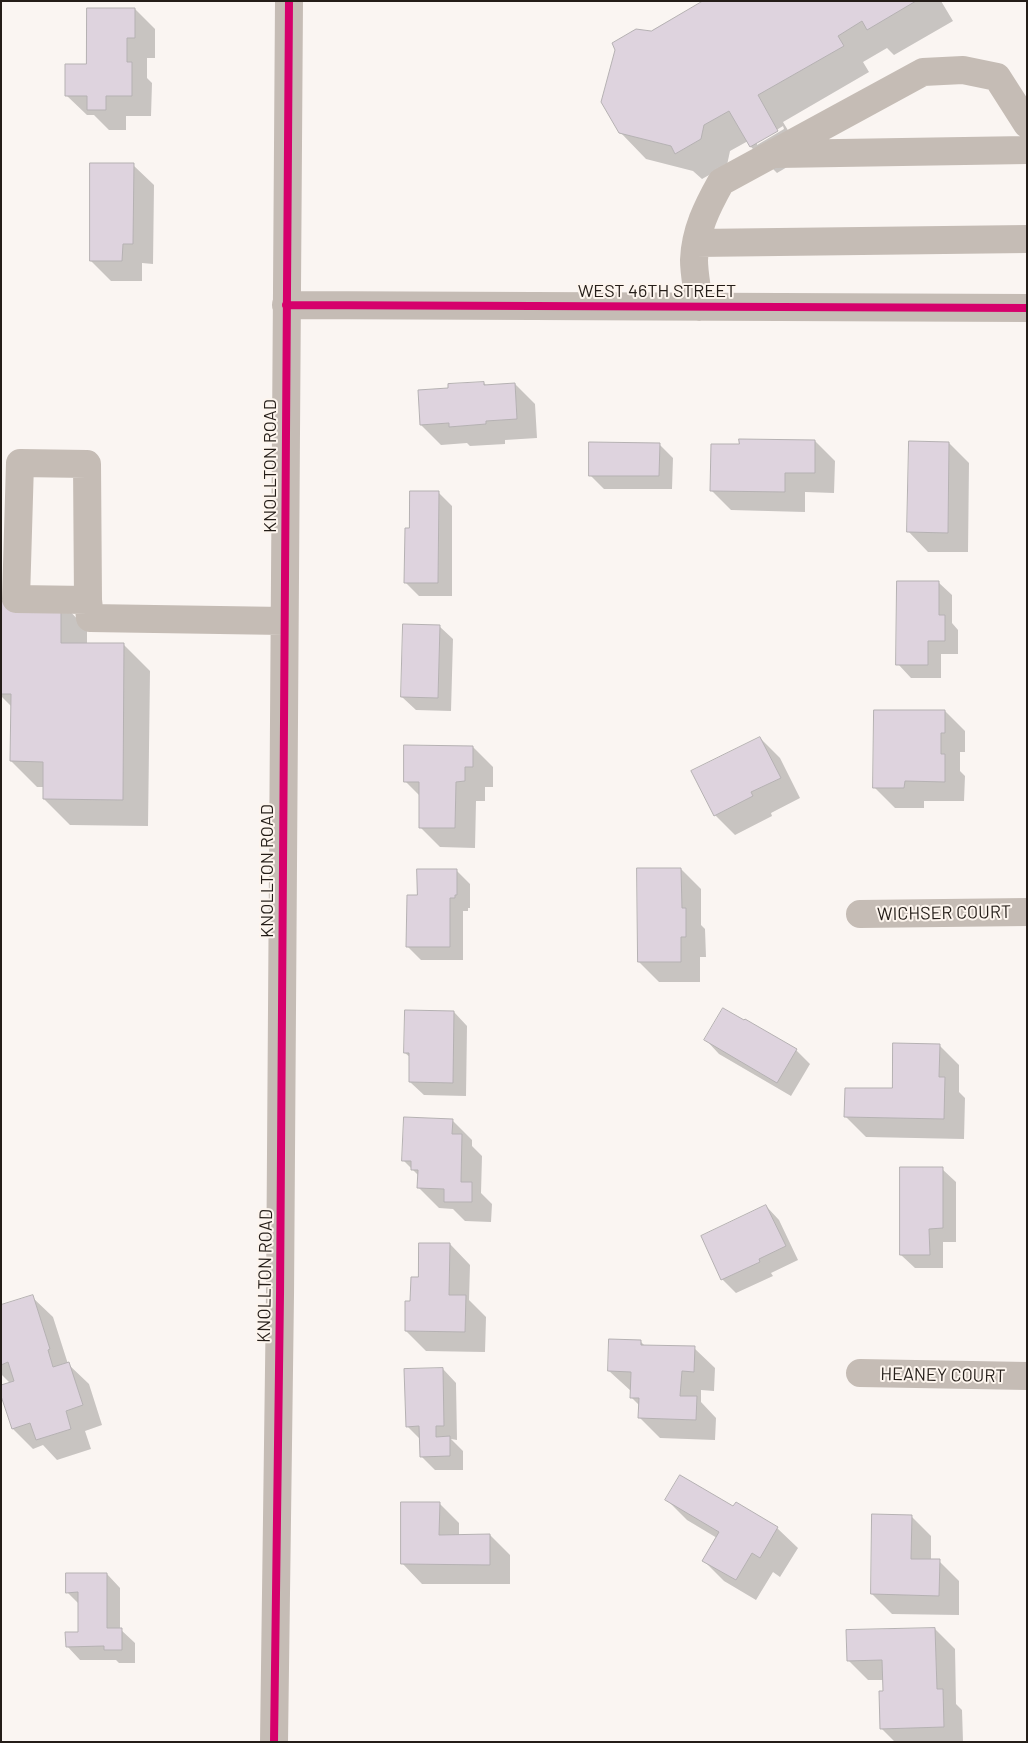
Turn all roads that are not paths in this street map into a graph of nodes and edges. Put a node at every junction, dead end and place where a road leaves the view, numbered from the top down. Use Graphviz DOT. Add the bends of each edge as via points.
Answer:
graph roads {
  1 [pos="289,1"];
  2 [pos="1027,124"];
  3 [pos="1027,150"];
  4 [pos="773,154"];
  5 [pos="1027,238"];
  6 [pos="696,243"];
  7 [pos="286,305"];
  8 [pos="700,307"];
  9 [pos="1027,308"];
  10 [pos="88,600"];
  11 [pos="284,622"];
  12 [pos="1027,912"];
  13 [pos="860,914"];
  14 [pos="860,1373"];
  15 [pos="1027,1376"];
  16 [pos="274,1742"];
  1 -- 7 [label="street, KNOLLTON ROAD"];
  2 -- 4 [label="street" via="997,77 963,70 923,72"];
  3 -- 4 [label="street"];
  4 -- 6 [label="street" via="721,182 706,209"];
  5 -- 6 [label="street"];
  6 -- 8 [label="street" via="694,260"];
  7 -- 8 [label="street, WEST 46TH STREET"];
  7 -- 11 [label="street, KNOLLTON ROAD"];
  8 -- 9 [label="street, WEST 46TH STREET"];
  10 -- 10 [label="street" via="16,599 20,463 87,464"];
  10 -- 11 [label="street" via="90,618"];
  11 -- 16 [label="street, KNOLLTON ROAD"];
  12 -- 13 [label="street, WICHSER COURT"];
  14 -- 15 [label="street, HEANEY COURT"];
}
